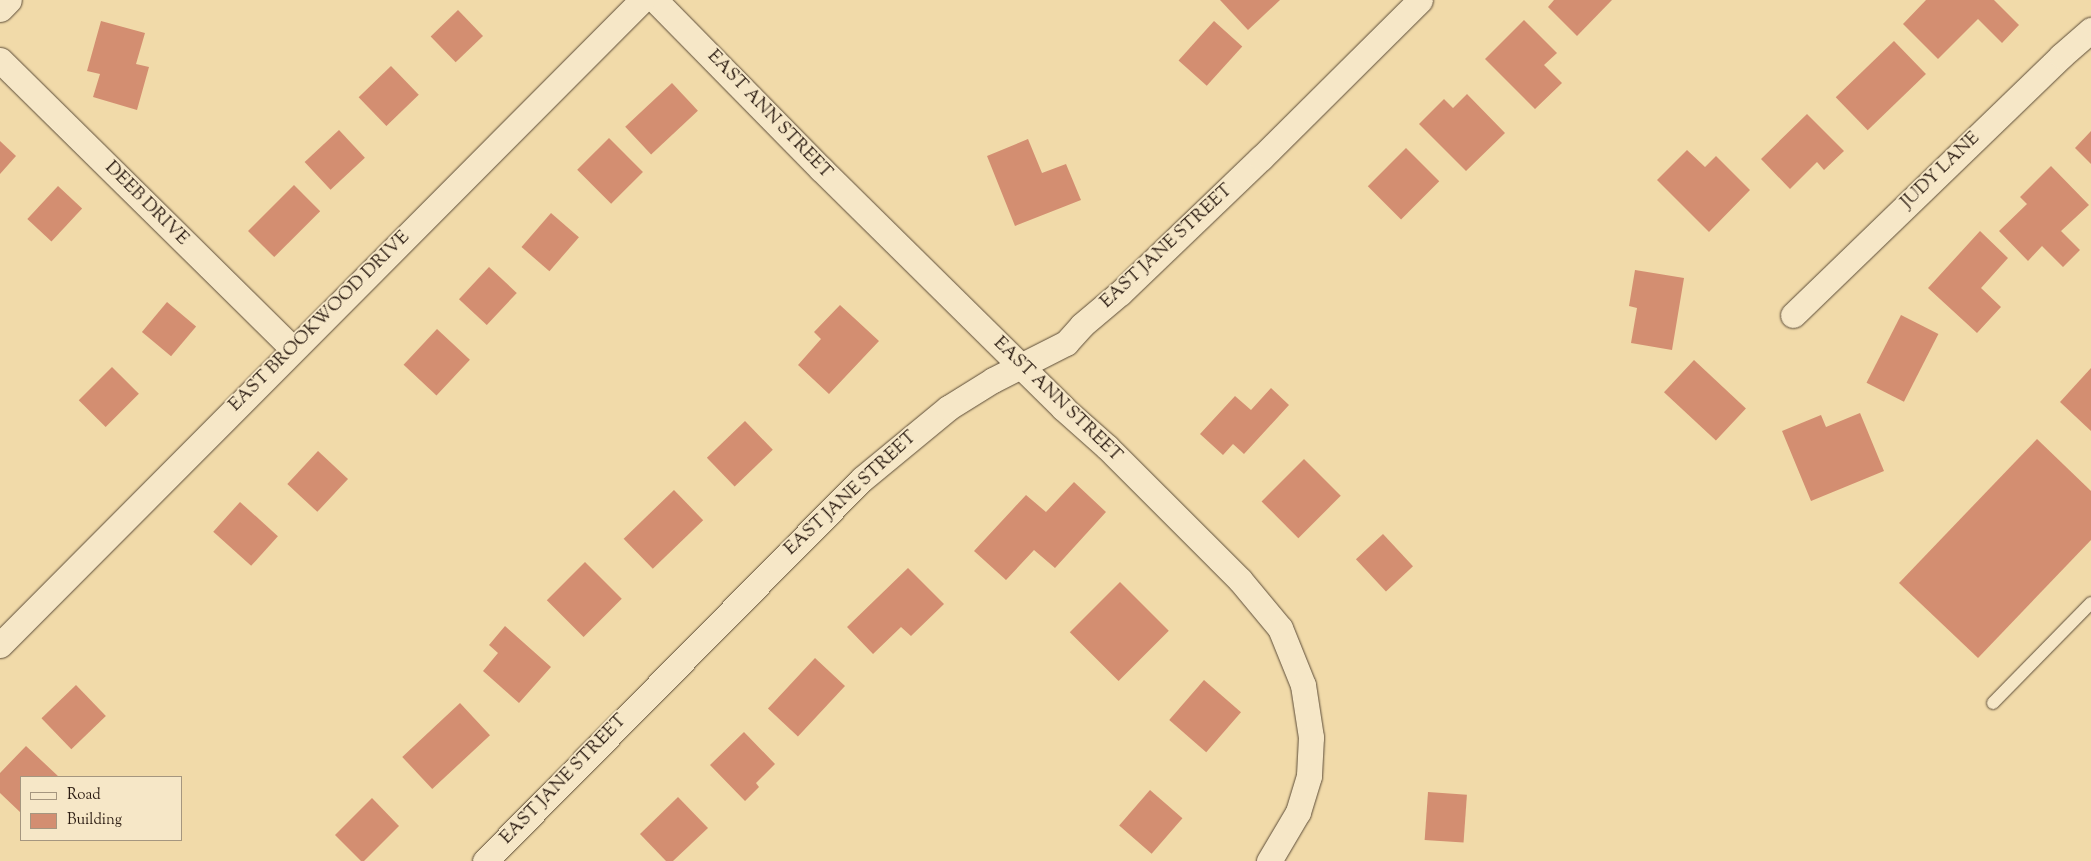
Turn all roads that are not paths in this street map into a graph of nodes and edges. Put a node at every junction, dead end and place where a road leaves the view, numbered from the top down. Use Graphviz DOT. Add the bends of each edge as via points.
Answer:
graph roads {
  1 [pos="8,0"];
  2 [pos="642,0"];
  3 [pos="655,0"];
  4 [pos="1420,0"];
  5 [pos="0,8"];
  6 [pos="2091,30"];
  7 [pos="0,60"];
  8 [pos="1793,315"];
  9 [pos="293,349"];
  10 [pos="1023,366"];
  11 [pos="2091,603"];
  12 [pos="0,645"];
  13 [pos="1993,703"];
  14 [pos="485,861"];
  15 [pos="1269,861"];
  1 -- 5 [label="street"];
  2 -- 9 [label="street, EAST BROOKWOOD DRIVE"];
  3 -- 10 [label="street, EAST ANN STREET" via="828,176"];
  4 -- 10 [label="street, EAST JANE STREET" via="1066,343"];
  6 -- 8 [label="street, JUDY LANE"];
  7 -- 9 [label="street, DEEB DRIVE"];
  9 -- 12 [label="street, EAST BROOKWOOD DRIVE"];
  10 -- 14 [label="street, EAST JANE STREET" via="948,408 862,479"];
  10 -- 15 [label="street, EAST ANN STREET" via="1240,580 1280,628 1303,684 1311,736 1309,776 1298,812"];
  11 -- 13 [label="lane"];
}
